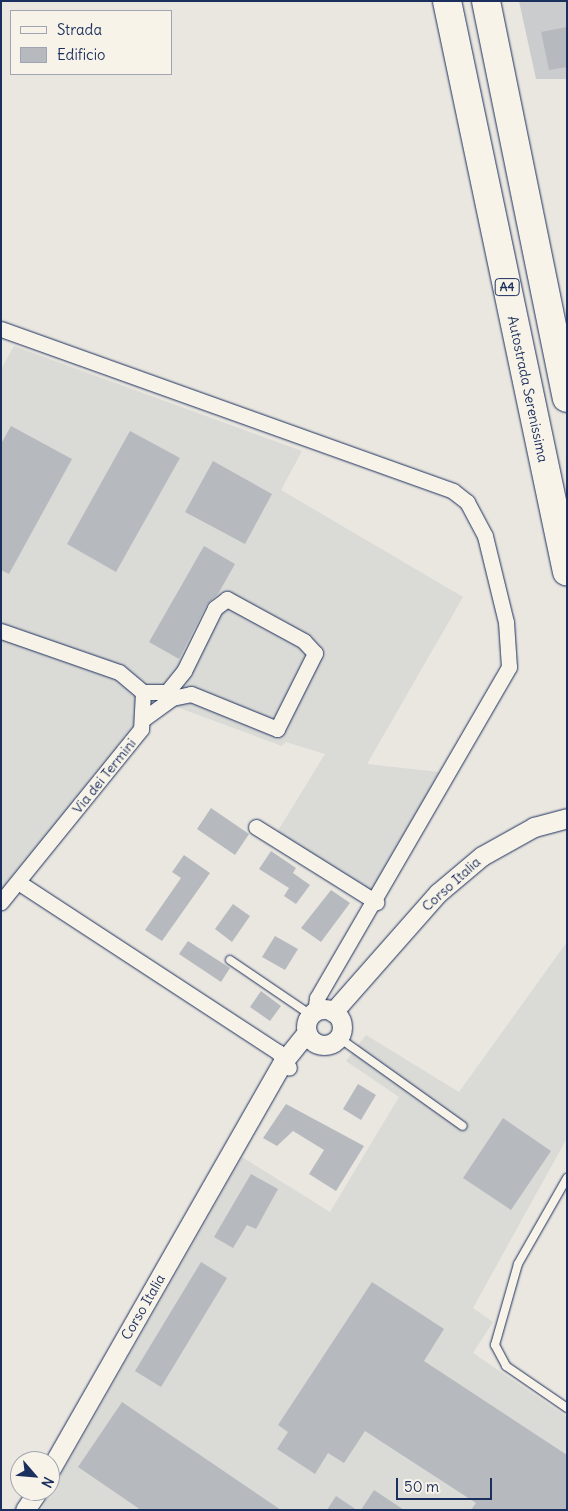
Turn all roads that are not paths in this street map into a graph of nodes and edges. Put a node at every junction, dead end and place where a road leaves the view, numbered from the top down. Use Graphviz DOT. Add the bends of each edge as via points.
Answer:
graph roads {
  1 [pos="447,1"];
  2 [pos="486,1"];
  3 [pos="1,329"];
  4 [pos="567,398"];
  5 [pos="567,572"];
  6 [pos="1,631"];
  7 [pos="143,692"];
  8 [pos="142,720"];
  9 [pos="567,818"];
  10 [pos="256,827"];
  11 [pos="18,882"];
  12 [pos="1,902"];
  13 [pos="376,902"];
  14 [pos="230,960"];
  15 [pos="323,1024"];
  16 [pos="286,1065"];
  17 [pos="463,1126"];
  18 [pos="567,1178"];
  19 [pos="567,1408"];
  20 [pos="60,1452"];
  1 -- 5 [label="highway, Autostrada Serenissima / A4"];
  2 -- 4 [label="highway"];
  3 -- 13 [label="street" via="453,491 467,502 485,536 506,622 509,667"];
  6 -- 7 [label="street" via="119,672"];
  7 -- 8 [label="street, Via dei Termini"];
  7 -- 8 [label="street" via="167,692 184,670 215,608 227,599 304,641 315,653 277,729 191,694 172,698"];
  8 -- 11 [label="street, Via dei Termini" via="141,729"];
  9 -- 15 [label="street, Corso Italia" via="534,827 482,856 438,893"];
  10 -- 13 [label="street"];
  11 -- 12 [label="street, Via dei Termini"];
  11 -- 16 [label="street" via="278,1052"];
  13 -- 15 [label="street" via="318,998"];
  14 -- 15 [label="lane"];
  15 -- 16 [label="street, Corso Italia"];
  15 -- 17 [label="lane"];
  16 -- 20 [label="street, Corso Italia" via="236,1144"];
  18 -- 19 [label="lane" via="518,1264 495,1345 506,1366"];
}
